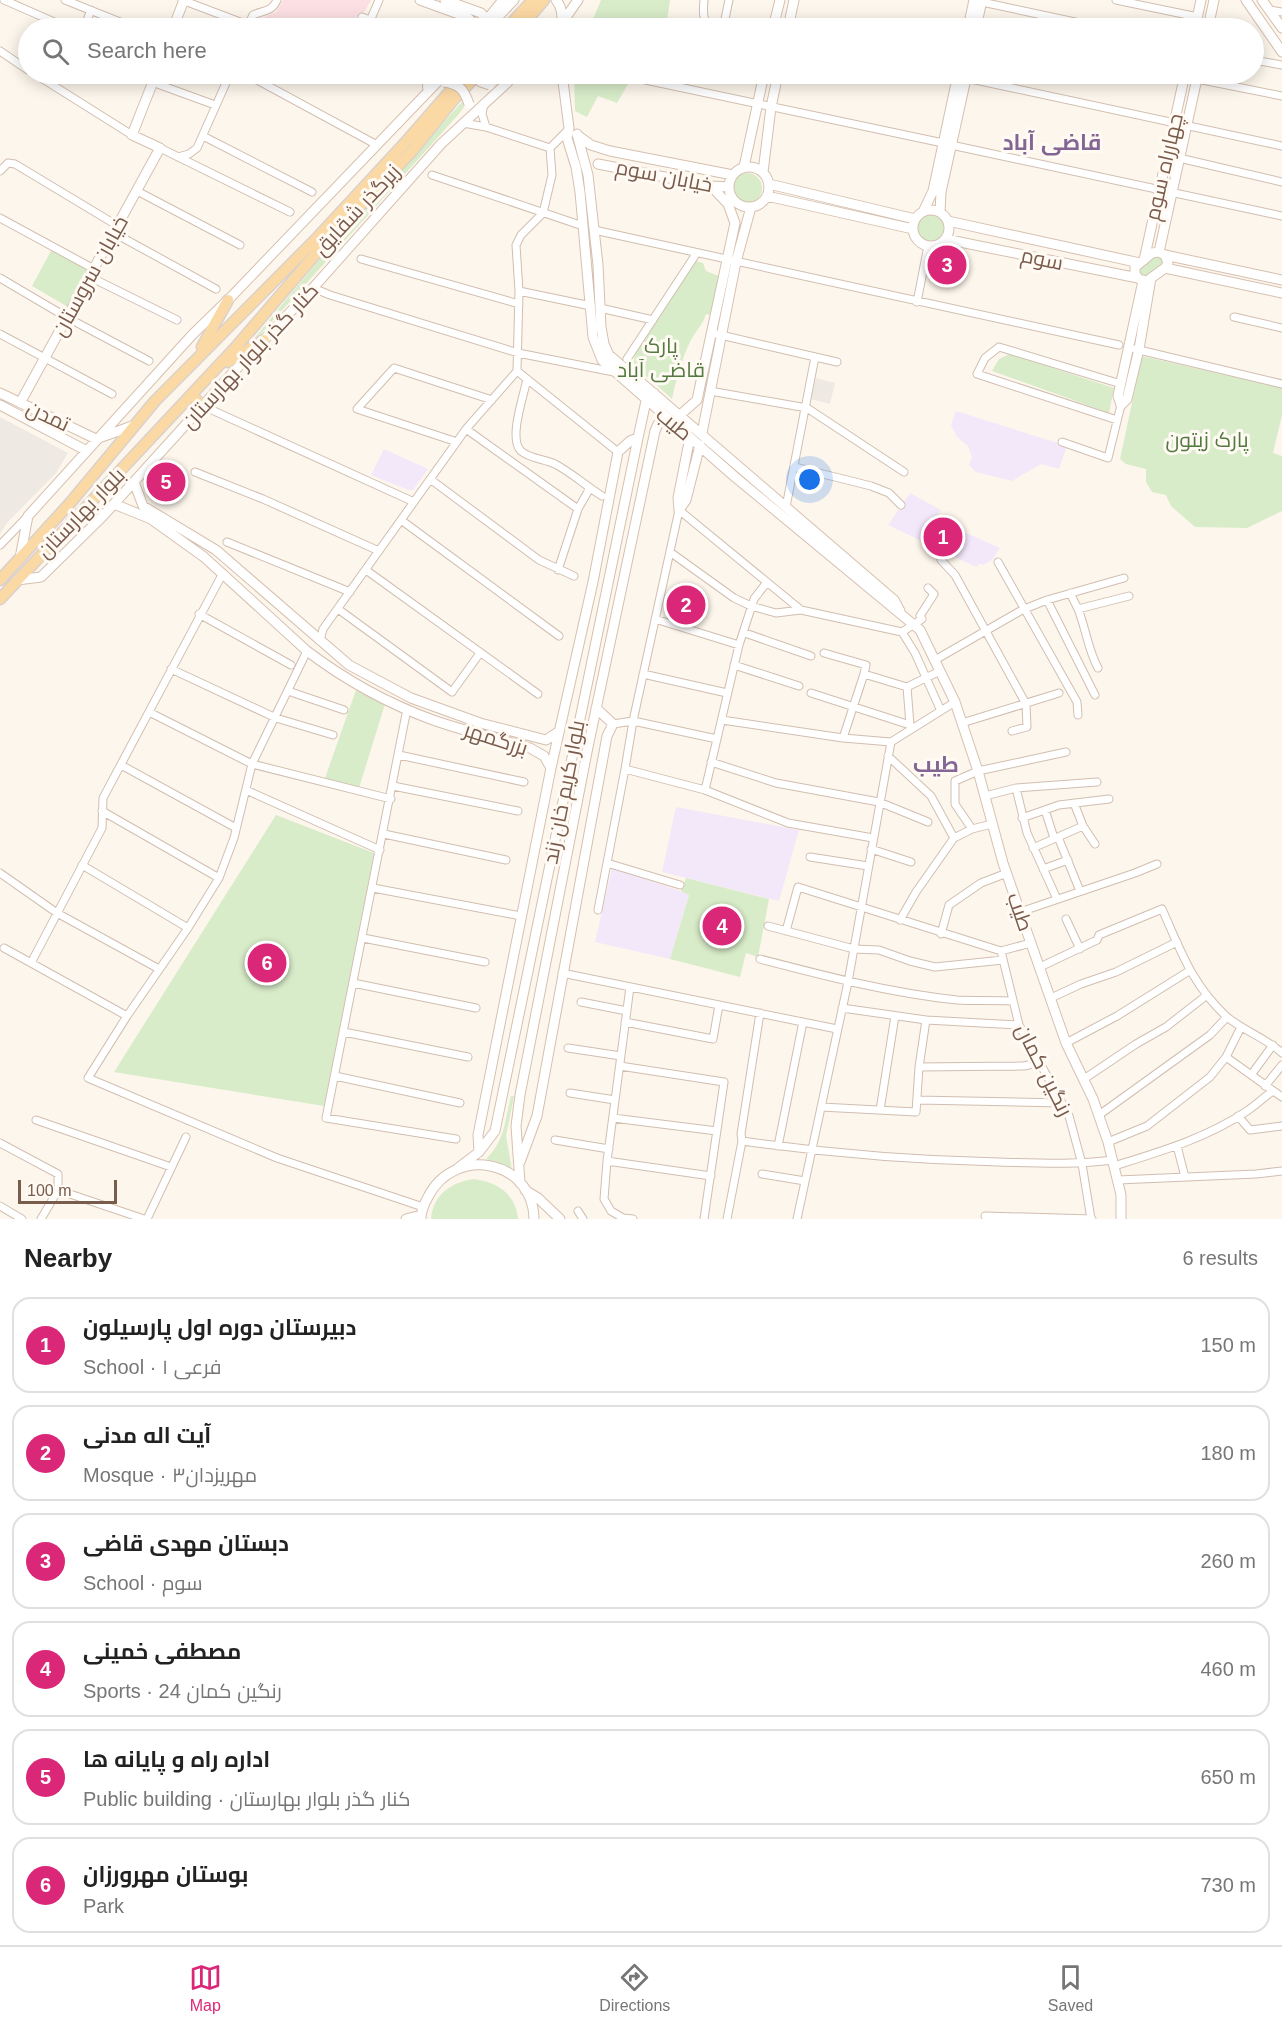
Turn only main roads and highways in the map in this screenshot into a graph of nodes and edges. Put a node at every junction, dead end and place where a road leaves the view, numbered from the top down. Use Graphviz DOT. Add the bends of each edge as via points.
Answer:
graph roads {
  1 [pos="183,0"];
  2 [pos="420,0"];
  3 [pos="445,0"];
  4 [pos="503,0"];
  5 [pos="514,0"];
  6 [pos="533,0"];
  7 [pos="544,0"];
  8 [pos="556,0"];
  9 [pos="578,0"];
  10 [pos="780,0"];
  11 [pos="794,0"];
  12 [pos="978,0"];
  13 [pos="1202,0"];
  14 [pos="1214,0"];
  15 [pos="1246,0"];
  16 [pos="1262,0"];
  17 [pos="177,18"];
  18 [pos="468,18"];
  19 [pos="484,18"];
  20 [pos="491,18"];
  21 [pos="495,18"];
  22 [pos="516,18"];
  23 [pos="529,18"];
  24 [pos="560,18"];
  25 [pos="565,18"];
  26 [pos="776,18"];
  27 [pos="790,18"];
  28 [pos="972,18"];
  29 [pos="977,18"];
  30 [pos="1198,18"];
  31 [pos="1210,18"];
  32 [pos="1258,18"];
  33 [pos="1264,26"];
  34 [pos="1282,28"];
  35 [pos="1282,52"];
  36 [pos="152,84"];
  37 [pos="427,84"];
  38 [pos="438,84"];
  39 [pos="455,84"];
  40 [pos="456,84"];
  41 [pos="468,84"];
  42 [pos="506,84"];
  43 [pos="564,84"];
  44 [pos="762,84"];
  45 [pos="776,84"];
  46 [pos="960,84"];
  47 [pos="1181,84"];
  48 [pos="1195,84"];
  49 [pos="428,92"];
  50 [pos="461,126"];
  51 [pos="573,131"];
  52 [pos="947,144"];
  53 [pos="610,151"];
  54 [pos="664,162"];
  55 [pos="598,164"];
  56 [pos="744,167"];
  57 [pos="763,172"];
  58 [pos="661,175"];
  59 [pos="733,175"];
  60 [pos="588,176"];
  61 [pos="769,183"];
  62 [pos="711,186"];
  63 [pos="729,188"];
  64 [pos="590,191"];
  65 [pos="580,192"];
  66 [pos="767,196"];
  67 [pos="836,201"];
  68 [pos="751,207"];
  69 [pos="922,212"];
  70 [pos="940,212"];
  71 [pos="834,213"];
  72 [pos="915,219"];
  73 [pos="948,221"];
  74 [pos="913,229"];
  75 [pos="1020,237"];
  76 [pos="945,239"];
  77 [pos="1085,251"];
  78 [pos="1162,253"];
  79 [pos="1016,254"];
  80 [pos="732,260"];
  81 [pos="1142,261"];
  82 [pos="1082,267"];
  83 [pos="1165,268"];
  84 [pos="1243,272"];
  85 [pos="1144,279"];
  86 [pos="1282,280"];
  87 [pos="1240,284"];
  88 [pos="1282,293"];
  89 [pos="228,300"];
  90 [pos="596,307"];
  91 [pos="224,330"];
  92 [pos="716,334"];
  93 [pos="264,340"];
  94 [pos="236,347"];
  95 [pos="1134,348"];
  96 [pos="194,362"];
  97 [pos="214,370"];
  98 [pos="0,393"];
  99 [pos="654,393"];
  100 [pos="191,395"];
  101 [pos="646,401"];
  102 [pos="20,404"];
  103 [pos="0,405"];
  104 [pos="203,406"];
  105 [pos="680,415"];
  106 [pos="669,420"];
  107 [pos="135,425"];
  108 [pos="72,428"];
  109 [pos="654,433"];
  110 [pos="702,433"];
  111 [pos="639,434"];
  112 [pos="690,437"];
  113 [pos="66,439"];
  114 [pos="96,439"];
  115 [pos="87,450"];
  116 [pos="699,450"];
  117 [pos="687,452"];
  118 [pos="134,482"];
  119 [pos="114,504"];
  120 [pos="783,511"];
  121 [pos="20,558"];
  122 [pos="0,580"];
  123 [pos="17,580"];
  124 [pos="259,588"];
  125 [pos="607,591"];
  126 [pos="250,598"];
  127 [pos="0,599"];
  128 [pos="584,624"];
  129 [pos="596,708"];
  130 [pos="476,721"];
  131 [pos="473,732"];
  132 [pos="558,732"];
  133 [pos="551,768"];
  134 [pos="479,1152"];
  135 [pos="519,1164"];
  136 [pos="458,1168"];
  137 [pos="523,1186"];
  138 [pos="422,1214"];
  139 [pos="406,1219"];
  140 [pos="534,1219"];
  141 [pos="560,1219"];
  142 [pos="1121,1219"];
  1 -- 17 [label="main road"];
  2 -- 18 [label="main road"];
  3 -- 19 [label="main road" via="481,13"];
  4 -- 20 [label="main road"];
  5 -- 21 [label="main road"];
  6 -- 22 [label="main road"];
  7 -- 23 [label="main road"];
  8 -- 24 [label="main road"];
  9 -- 25 [label="main road"];
  10 -- 26 [label="main road"];
  11 -- 27 [label="main road"];
  12 -- 28 [label="main road"];
  12 -- 29 [label="main road"];
  13 -- 30 [label="main road"];
  14 -- 31 [label="main road"];
  15 -- 32 [label="main road"];
  16 -- 34 [label="main road"];
  33 -- 35 [label="main road"];
  36 -- 102 [label="main road, خیابان سروستان" via="132,135 160,148"];
  37 -- 49 [label="main road"];
  38 -- 49 [label="main road"];
  39 -- 50 [label="main road, bridge" via="465,93 469,104"];
  40 -- 91 [label="main road, زیرگذر شقایق" via="317,238"];
  41 -- 94 [label="main road, زیرگذر شقایق"];
  42 -- 50 [label="main road, کنار گذر بلوار بهارستان"];
  43 -- 51 [label="main road, طیب"];
  44 -- 56 [label="main road"];
  45 -- 57 [label="main road"];
  46 -- 52 [label="main road"];
  47 -- 81 [label="main road, چهارراه سوم"];
  48 -- 78 [label="main road, چهارراه سوم"];
  49 -- 89 [label="main road"];
  50 -- 93 [label="main road, کنار گذر بلوار بهارستان"];
  51 -- 53 [label="main road, خیابان سوم" via="591,145"];
  51 -- 60 [label="main road, طیب"];
  51 -- 65 [label="main road, طیب" via="567,138"];
  52 -- 69 [label="main road"];
  52 -- 70 [label="main road"];
  53 -- 54 [label="main road, خیابان سوم"];
  53 -- 55 [label="main road, خیابان سوم"];
  54 -- 58 [label="main road"];
  54 -- 59 [label="main road, خیابان سوم"];
  55 -- 58 [label="main road, خیابان سوم"];
  55 -- 60 [label="main road, خیابان سوم"];
  56 -- 57 [label="main road"];
  56 -- 59 [label="main road"];
  57 -- 61 [label="main road"];
  58 -- 62 [label="main road, خیابان سوم"];
  59 -- 63 [label="main road"];
  60 -- 64 [label="main road, طیب"];
  61 -- 66 [label="main road"];
  61 -- 67 [label="main road"];
  62 -- 63 [label="main road, خیابان سوم"];
  62 -- 80 [label="main road" via="728,204 735,223"];
  63 -- 68 [label="main road" via="734,200"];
  64 -- 65 [label="main road"];
  64 -- 90 [label="main road, طیب"];
  65 -- 90 [label="main road, طیب"];
  66 -- 68 [label="main road"];
  66 -- 71 [label="main road"];
  67 -- 71 [label="main road"];
  67 -- 72 [label="main road"];
  68 -- 80 [label="main road"];
  69 -- 70 [label="main road"];
  69 -- 72 [label="main road"];
  70 -- 73 [label="main road"];
  71 -- 74 [label="main road"];
  72 -- 74 [label="main road"];
  73 -- 75 [label="main road, سوم"];
  73 -- 76 [label="main road"];
  74 -- 76 [label="main road" via="917,240 928,246"];
  75 -- 77 [label="main road, سوم"];
  75 -- 79 [label="main road"];
  76 -- 79 [label="main road, سوم"];
  77 -- 81 [label="main road, سوم"];
  77 -- 82 [label="main road"];
  78 -- 81 [label="main road"];
  78 -- 83 [label="main road, چهارراه سوم" via="1168,263"];
  78 -- 84 [label="main road"];
  79 -- 82 [label="main road, سوم"];
  80 -- 92 [label="main road"];
  81 -- 85 [label="main road, چهارراه سوم" via="1135,267 1135,274"];
  82 -- 85 [label="main road, سوم"];
  83 -- 85 [label="main road"];
  83 -- 87 [label="main road"];
  84 -- 86 [label="main road"];
  84 -- 87 [label="main road"];
  85 -- 95 [label="main road, چهارراه سوم"];
  87 -- 88 [label="main road"];
  89 -- 96 [label="main road"];
  89 -- 114 [label="main road"];
  90 -- 99 [label="main road, طیب" via="609,355"];
  90 -- 101 [label="main road, طیب" via="593,337 602,360"];
  91 -- 96 [label="main road, بلوار بهارستان"];
  92 -- 105 [label="main road" via="697,400"];
  92 -- 110 [label="main road"];
  93 -- 97 [label="main road"];
  93 -- 104 [label="main road, کنار گذر بلوار بهارستان"];
  94 -- 97 [label="main road, بلوار بهارستان"];
  95 -- 95 [label="main road" via="1126,399 1120,405 1118,396"];
  96 -- 107 [label="main road, بلوار بهارستان"];
  97 -- 100 [label="main road, بلوار بهارستان"];
  98 -- 102 [label="main road, تمدن"];
  99 -- 101 [label="main road"];
  99 -- 105 [label="main road, طیب"];
  100 -- 104 [label="main road"];
  100 -- 123 [label="main road, بلوار بهارستان"];
  101 -- 106 [label="main road, طیب"];
  101 -- 111 [label="main road, بلوار کریم خان زند"];
  102 -- 108 [label="main road, تمدن"];
  103 -- 113 [label="main road, تمدن"];
  104 -- 118 [label="main road, کنار گذر بلوار بهارستان"];
  105 -- 106 [label="main road"];
  105 -- 110 [label="main road, طیب"];
  106 -- 109 [label="main road" via="658,424"];
  106 -- 112 [label="main road, طیب"];
  107 -- 114 [label="main road"];
  107 -- 121 [label="main road, بلوار بهارستان"];
  108 -- 113 [label="main road" via="74,434"];
  108 -- 114 [label="main road, تمدن"];
  109 -- 111 [label="main road" via="651,429"];
  109 -- 129 [label="main road, بلوار کریم خان زند"];
  110 -- 120 [label="main road, طیب"];
  111 -- 125 [label="main road, بلوار کریم خان زند"];
  111 -- 128 [label="main road" via="618,452 605,498"];
  112 -- 116 [label="main road, طیب"];
  112 -- 117 [label="main road"];
  113 -- 115 [label="main road, تمدن"];
  114 -- 115 [label="main road"];
  115 -- 121 [label="main road" via="28,516"];
  116 -- 117 [label="main road"];
  116 -- 117 [label="main road" via="687,500 679,510"];
  116 -- 120 [label="main road, طیب"];
  118 -- 119 [label="main road, کنار گذر بلوار بهارستان"];
  118 -- 124 [label="main road, بزرگمهر" via="143,506 216,550"];
  119 -- 123 [label="main road, کنار گذر بلوار بهارستان" via="41,577"];
  119 -- 126 [label="main road, بزرگمهر" via="151,519"];
  120 -- 142 [label="main road, طیب" via="915,625 935,660 955,702 1007,873 1066,1043 1108,1142 1121,1195"];
  121 -- 122 [label="main road, بلوار بهارستان"];
  123 -- 127 [label="main road, بلوار بهارستان"];
  124 -- 126 [label="main road"];
  124 -- 130 [label="main road, بزرگمهر" via="349,665 411,698"];
  125 -- 128 [label="main road"];
  125 -- 134 [label="main road, بلوار کریم خان زند" via="495,1131"];
  126 -- 131 [label="main road, بزرگمهر" via="307,651 343,676 407,709"];
  128 -- 132 [label="main road"];
  129 -- 135 [label="main road, بلوار کریم خان زند" via="519,1095"];
  129 -- 135 [label="main road" via="613,724 537,1116"];
  130 -- 131 [label="main road"];
  130 -- 132 [label="main road, بزرگمهر" via="546,740"];
  131 -- 133 [label="main road, بزرگمهر" via="530,748 544,756"];
  132 -- 133 [label="main road"];
  133 -- 134 [label="main road, بزرگمهر" via="478,1135"];
  134 -- 136 [label="main road, بلوار کریم خان زند"];
  135 -- 137 [label="main road, بلوار کریم خان زند"];
  136 -- 137 [label="main road" via="471,1164 498,1167"];
  136 -- 138 [label="main road, بلوار کریم خان زند" via="434,1185"];
  137 -- 140 [label="main road, بلوار کریم خان زند" via="532,1203"];
  137 -- 141 [label="main road"];
  138 -- 139 [label="main road"];
}
